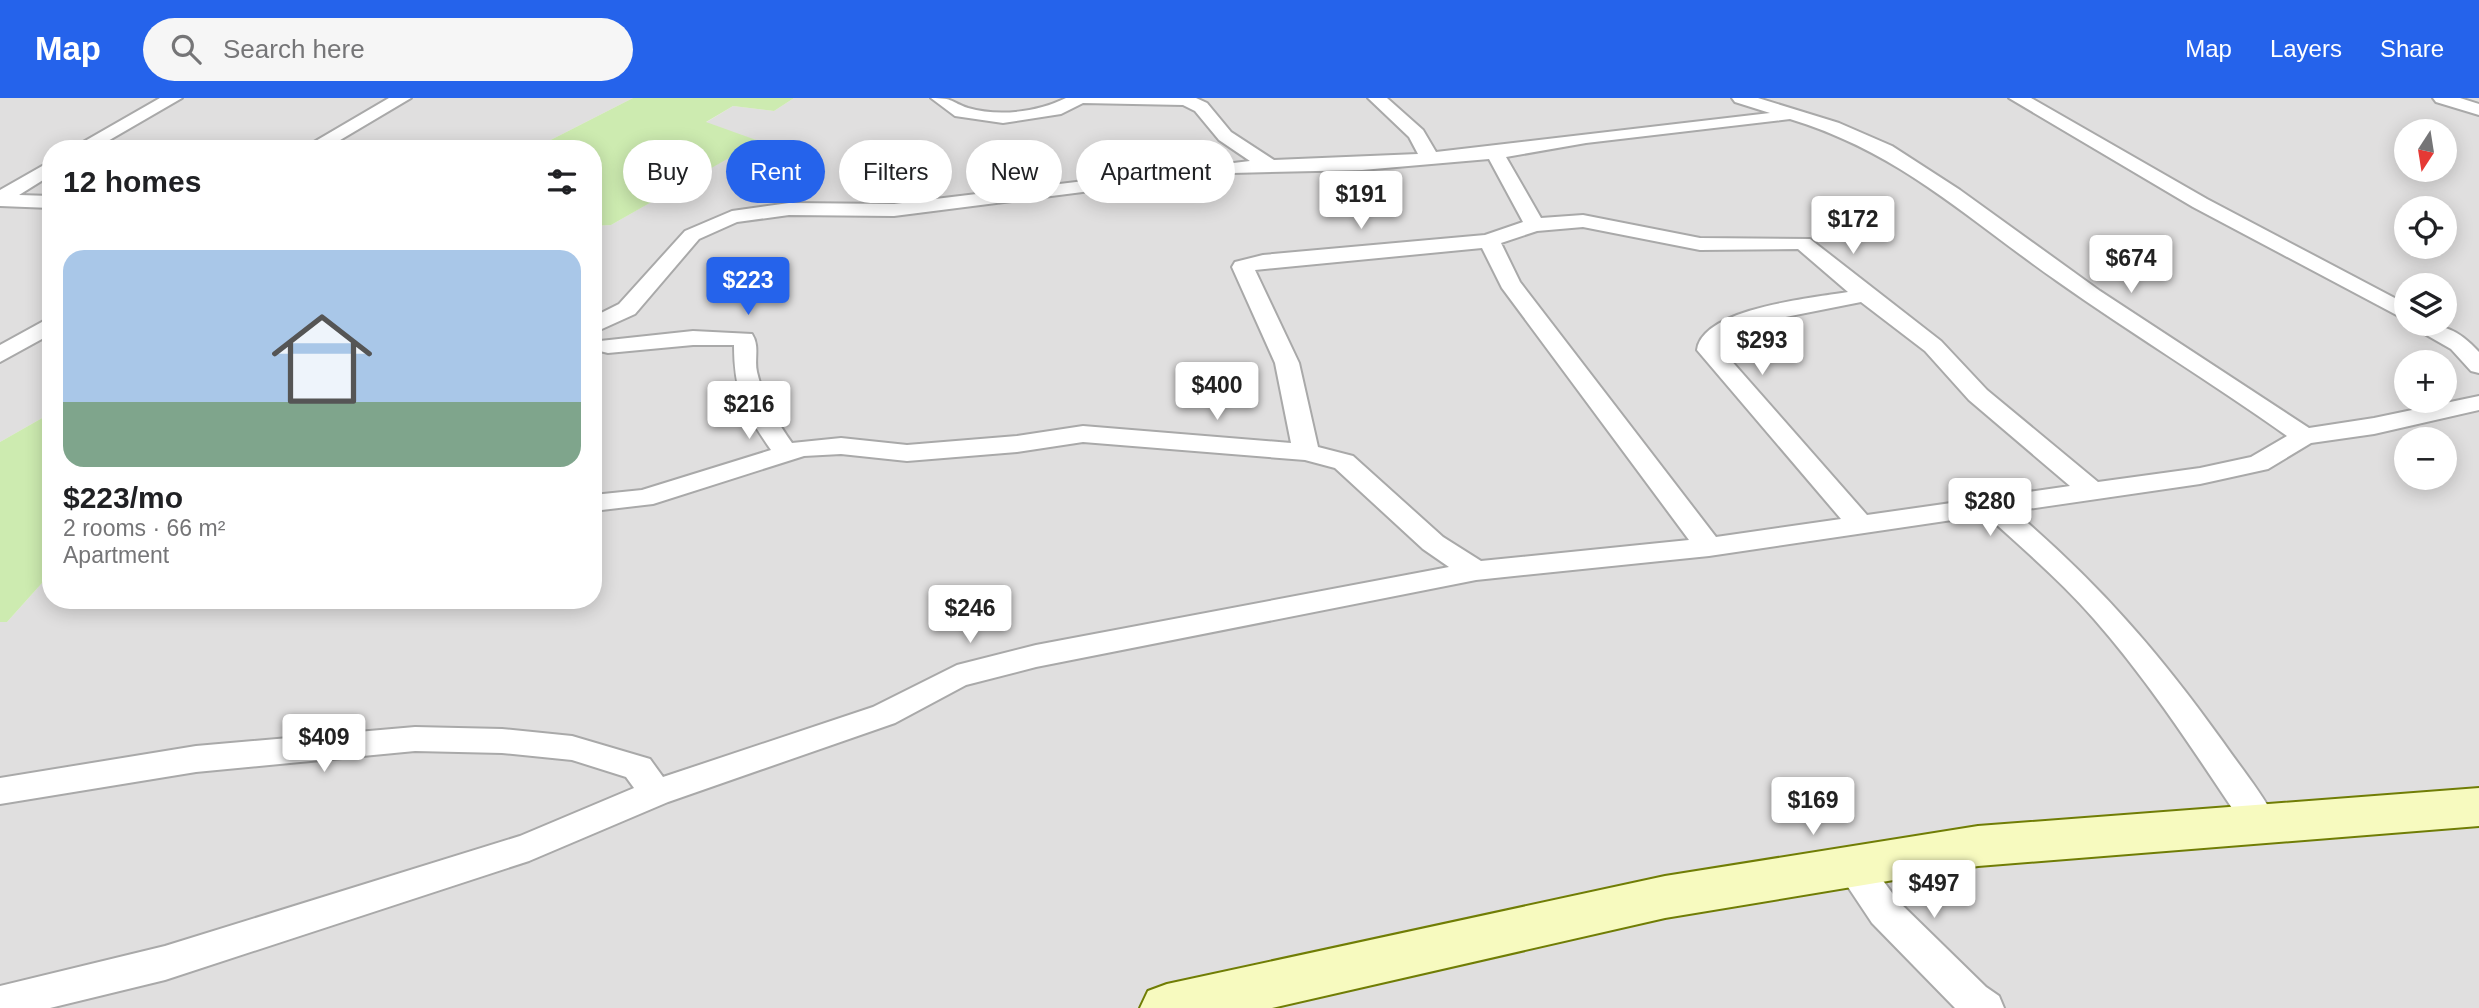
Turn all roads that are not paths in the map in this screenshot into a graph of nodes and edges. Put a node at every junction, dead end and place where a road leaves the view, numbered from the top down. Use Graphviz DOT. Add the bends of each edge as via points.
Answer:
graph roads {
  1 [pos="173,98"];
  2 [pos="402,98"];
  3 [pos="940,98"];
  4 [pos="1377,98"];
  5 [pos="1741,98"];
  6 [pos="2018,98"];
  7 [pos="2442,98"];
  8 [pos="2479,110"];
  9 [pos="1796,115"];
  10 [pos="96,140"];
  11 [pos="327,140"];
  12 [pos="1494,153"];
  13 [pos="1429,156"];
  14 [pos="1270,166"];
  15 [pos="42,173"];
  16 [pos="0,199"];
  17 [pos="42,201"];
  18 [pos="1535,225"];
  19 [pos="1487,241"];
  20 [pos="1865,295"];
  21 [pos="2394,307"];
  22 [pos="602,322"];
  23 [pos="42,329"];
  24 [pos="2445,336"];
  25 [pos="608,346"];
  26 [pos="0,355"];
  27 [pos="2479,366"];
  28 [pos="2479,403"];
  29 [pos="2304,436"];
  30 [pos="1306,452"];
  31 [pos="786,453"];
  32 [pos="2092,491"];
  33 [pos="602,502"];
  34 [pos="1992,506"];
  35 [pos="1860,524"];
  36 [pos="1709,547"];
  37 [pos="1476,571"];
  38 [pos="0,791"];
  39 [pos="656,793"];
  40 [pos="2479,807"];
  41 [pos="2260,822"];
  42 [pos="1852,866"];
  43 [pos="0,1003"];
  44 [pos="1167,1008"];
  45 [pos="1985,1008"];
  1 -- 10 [label="street"];
  2 -- 11 [label="street"];
  3 -- 14 [label="street" via="961,111 1003,118 1055,110 1080,98 1186,100 1201,107 1225,136"];
  4 -- 13 [label="street" via="1417,134"];
  5 -- 9 [label="street"];
  6 -- 21 [label="street" via="2200,203"];
  7 -- 8 [label="street"];
  9 -- 12 [label="street"];
  9 -- 29 [label="street" via="1885,149 2062,275"];
  12 -- 13 [label="street"];
  12 -- 18 [label="street"];
  13 -- 14 [label="street" via="1362,164"];
  14 -- 22 [label="street" via="894,210 789,209 732,217 692,235 627,309"];
  15 -- 16 [label="street"];
  16 -- 17 [label="street"];
  18 -- 19 [label="street"];
  18 -- 20 [label="street" via="1583,221 1700,244 1803,243"];
  19 -- 30 [label="street" via="1263,261 1243,267 1287,363"];
  19 -- 36 [label="street" via="1497,251 1510,283"];
  20 -- 32 [label="street" via="1933,346 1978,395"];
  20 -- 35 [label="street" via="1741,321 1717,332 1709,346"];
  23 -- 26 [label="street"];
  24 -- 27 [label="street"];
  25 -- 31 [label="street" via="675,338 744,339 744,370 761,418"];
  28 -- 29 [label="street"];
  29 -- 32 [label="street" via="2259,463"];
  30 -- 31 [label="street" via="1083,433 907,453 841,446"];
  30 -- 37 [label="street" via="1344,462 1433,543"];
  31 -- 33 [label="street" via="644,498"];
  32 -- 34 [label="street"];
  34 -- 35 [label="street"];
  34 -- 41 [label="street" via="2078,583 2157,673"];
  35 -- 36 [label="street"];
  36 -- 37 [label="street"];
  37 -- 39 [label="street" via="1035,656 957,676 884,715"];
  38 -- 39 [label="street" via="196,759 415,739 572,748 638,768"];
  39 -- 43 [label="street" via="529,847 165,962"];
  40 -- 41 [label="street"];
  41 -- 42 [label="street" via="1979,846"];
  42 -- 44 [label="street" via="1665,897"];
  42 -- 45 [label="street" via="1885,912"];
}
